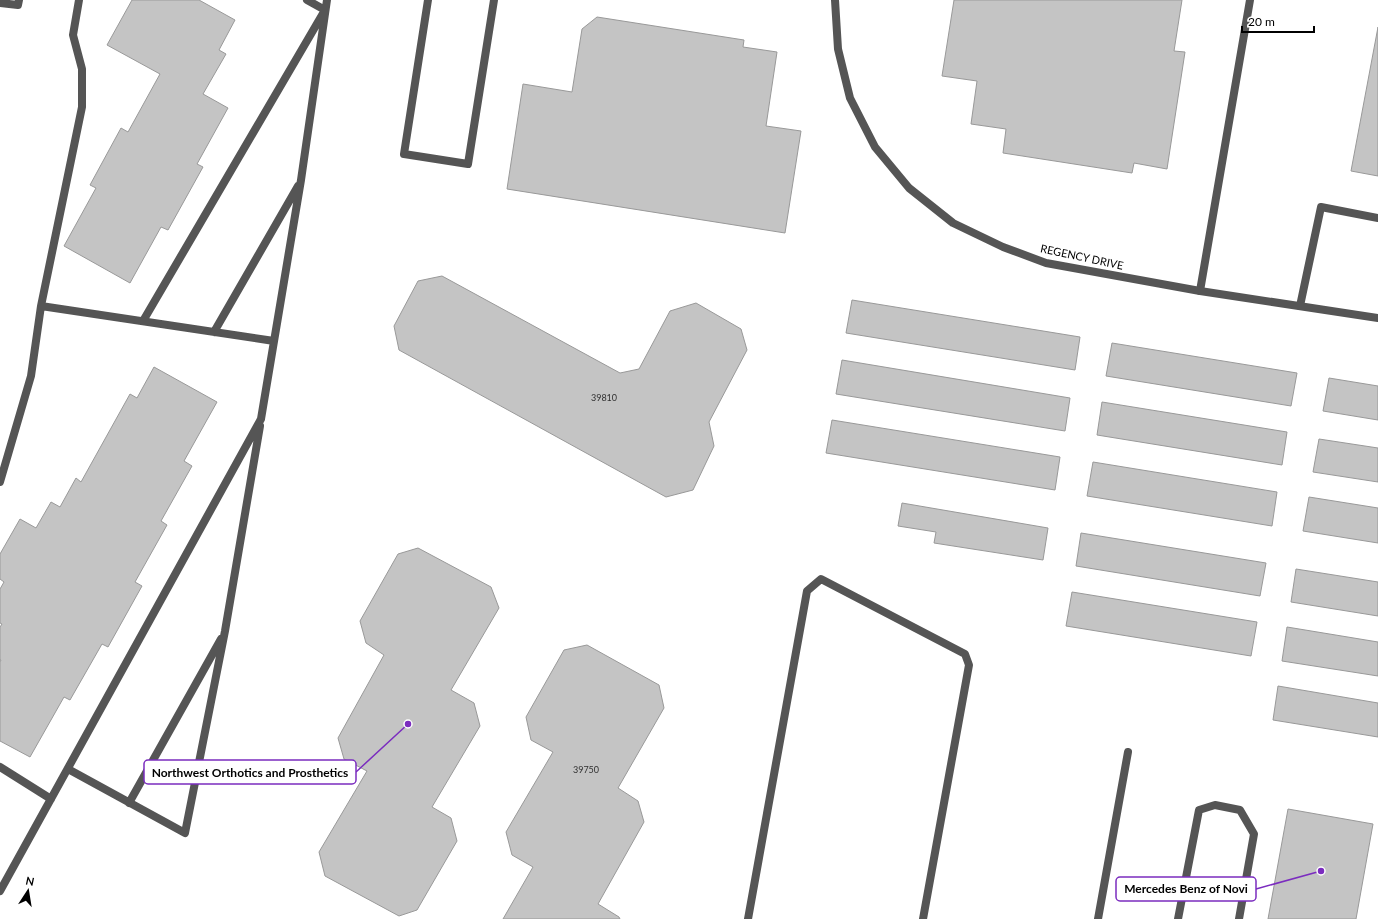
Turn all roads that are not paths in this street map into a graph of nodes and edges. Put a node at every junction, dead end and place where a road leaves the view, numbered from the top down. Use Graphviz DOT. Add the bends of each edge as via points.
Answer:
graph roads {
  1 [pos="19,0"];
  2 [pos="79,0"];
  3 [pos="307,0"];
  4 [pos="327,0"];
  5 [pos="428,0"];
  6 [pos="494,0"];
  7 [pos="835,0"];
  8 [pos="1250,0"];
  9 [pos="0,3"];
  10 [pos="325,10"];
  11 [pos="301,180"];
  12 [pos="1378,218"];
  13 [pos="1200,291"];
  14 [pos="41,306"];
  15 [pos="1300,306"];
  16 [pos="1378,318"];
  17 [pos="143,321"];
  18 [pos="214,332"];
  19 [pos="274,341"];
  20 [pos="262,419"];
  21 [pos="0,482"];
  22 [pos="225,631"];
  23 [pos="1128,752"];
  24 [pos="0,767"];
  25 [pos="68,769"];
  26 [pos="51,799"];
  27 [pos="129,803"];
  28 [pos="0,891"];
  29 [pos="748,919"];
  30 [pos="923,919"];
  31 [pos="1098,919"];
  32 [pos="1178,919"];
  33 [pos="1239,919"];
  1 -- 9 [label="street" via="18,5"];
  2 -- 14 [label="street" via="73,35 82,69 82,107"];
  3 -- 10 [label="street"];
  4 -- 10 [label="street"];
  5 -- 6 [label="street" via="404,154 468,164"];
  7 -- 13 [label="street, REGENCY DRIVE" via="838,49 850,98 875,147 909,188 953,222 1003,247 1046,263"];
  8 -- 13 [label="street"];
  10 -- 11 [label="street"];
  10 -- 17 [label="street"];
  11 -- 18 [label="street"];
  11 -- 19 [label="street"];
  12 -- 15 [label="street" via="1321,207"];
  13 -- 15 [label="street, REGENCY DRIVE"];
  14 -- 17 [label="street"];
  14 -- 21 [label="street" via="31,376"];
  15 -- 16 [label="street, REGENCY DRIVE"];
  17 -- 18 [label="street"];
  18 -- 19 [label="street"];
  19 -- 20 [label="street"];
  20 -- 22 [label="street"];
  20 -- 25 [label="street"];
  22 -- 27 [label="street"];
  22 -- 27 [label="street" via="185,833"];
  23 -- 31 [label="street"];
  24 -- 26 [label="street"];
  25 -- 26 [label="street"];
  25 -- 27 [label="street"];
  26 -- 28 [label="street"];
  29 -- 30 [label="street" via="807,590 821,579 965,654 969,665"];
  32 -- 33 [label="street" via="1199,810 1215,805 1240,810 1254,834"];
}
